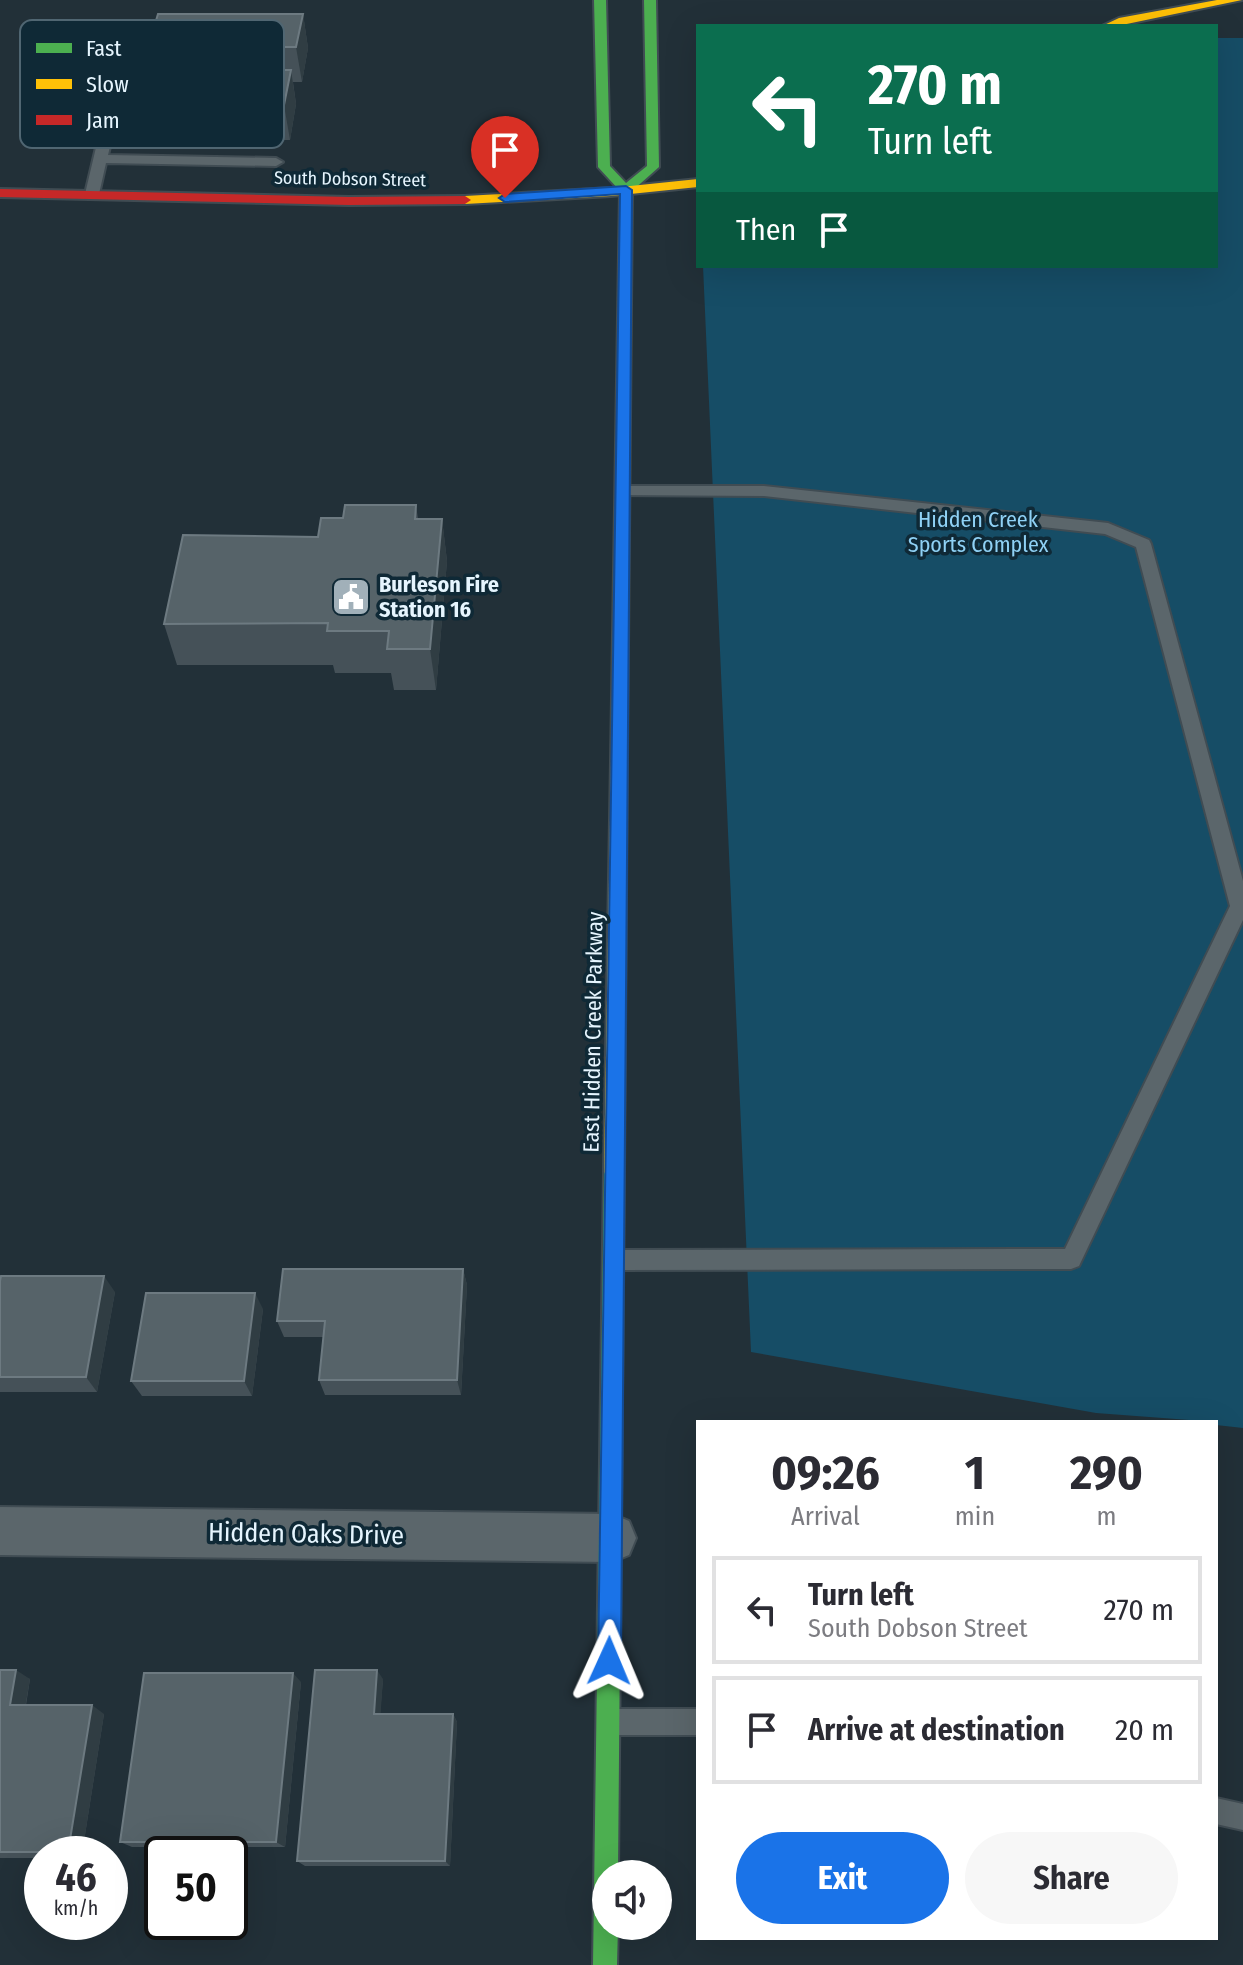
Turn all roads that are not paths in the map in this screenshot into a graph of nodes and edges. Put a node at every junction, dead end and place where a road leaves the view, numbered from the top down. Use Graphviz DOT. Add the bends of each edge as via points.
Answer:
graph roads {
  1 [pos="600,0"];
  2 [pos="650,0"];
  3 [pos="1236,0"];
  4 [pos="1112,24"];
  5 [pos="102,148"];
  6 [pos="99,159"];
  7 [pos="276,162"];
  8 [pos="696,183"];
  9 [pos="626,190"];
  10 [pos="0,193"];
  11 [pos="92,194"];
  12 [pos="622,491"];
  13 [pos="614,1260"];
  14 [pos="0,1531"];
  15 [pos="612,1538"];
  16 [pos="608,1722"];
  17 [pos="696,1722"];
  18 [pos="1218,1811"];
  19 [pos="1243,1817"];
  20 [pos="606,1860"];
  21 [pos="605,1940"];
  22 [pos="605,1965"];
  1 -- 9 [label="main road" via="604,167"];
  2 -- 9 [label="main road" via="653,167"];
  3 -- 4 [label="main road"];
  5 -- 6 [label="lane"];
  6 -- 7 [label="lane"];
  6 -- 11 [label="lane"];
  8 -- 9 [label="main road, South Dobson Street"];
  9 -- 11 [label="main road, South Dobson Street" via="426,200"];
  9 -- 12 [label="main road, East Hidden Creek Parkway"];
  10 -- 11 [label="main road, South Dobson Street"];
  12 -- 13 [label="main road, East Hidden Creek Parkway"];
  12 -- 13 [label="lane" via="764,491 1108,529 1143,544 1240,906 1071,1259"];
  13 -- 15 [label="main road, East Hidden Creek Parkway"];
  14 -- 15 [label="street, Hidden Oaks Drive"];
  15 -- 16 [label="main road, East Hidden Creek Parkway"];
  16 -- 17 [label="lane"];
  16 -- 20 [label="main road, East Hidden Creek Parkway"];
  18 -- 19 [label="lane"];
  21 -- 22 [label="main road, East Hidden Creek Parkway"];
}
